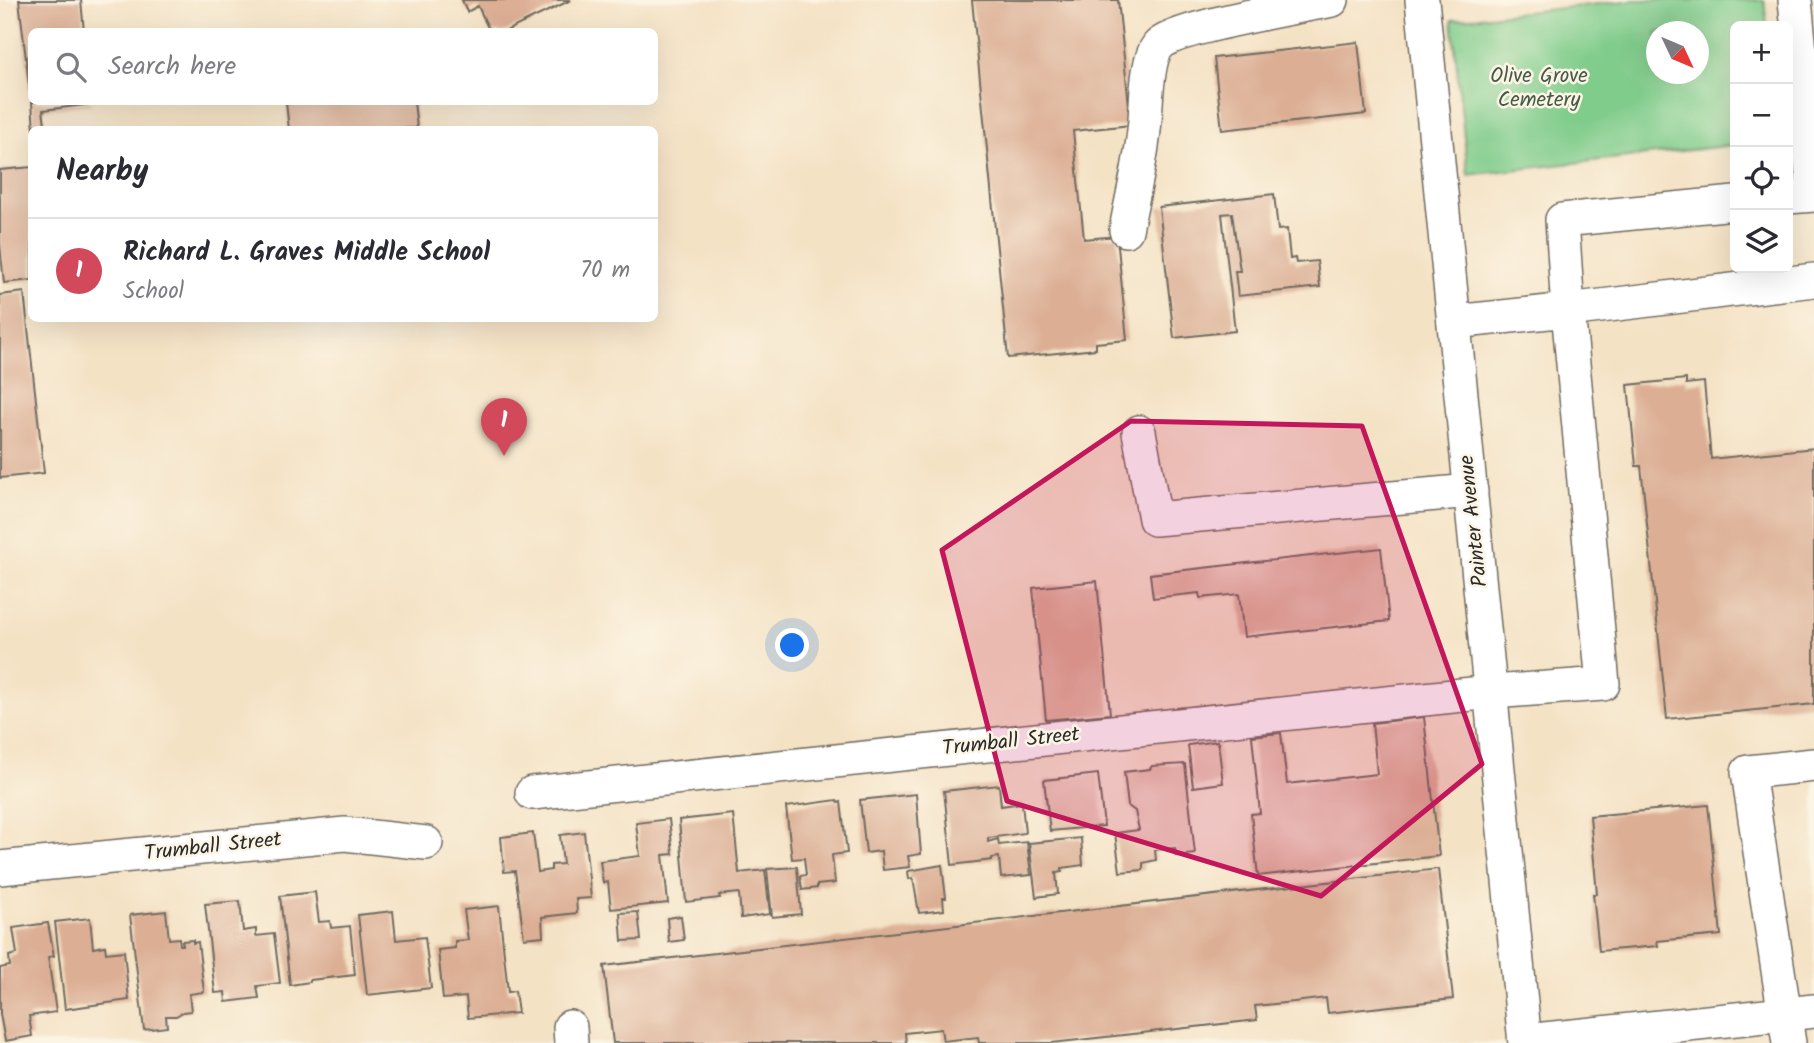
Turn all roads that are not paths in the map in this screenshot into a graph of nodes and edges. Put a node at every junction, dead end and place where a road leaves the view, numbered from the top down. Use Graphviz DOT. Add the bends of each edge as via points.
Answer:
graph roads {
  1 [pos="1332,0"];
  2 [pos="1422,0"];
  3 [pos="1795,0"];
  4 [pos="1814,196"];
  5 [pos="1793,197"];
  6 [pos="1730,203"];
  7 [pos="1126,230"];
  8 [pos="1814,281"];
  9 [pos="1568,310"];
  10 [pos="1454,321"];
  11 [pos="1139,432"];
  12 [pos="1471,491"];
  13 [pos="1491,692"];
  14 [pos="1814,765"];
  15 [pos="532,793"];
  16 [pos="426,843"];
  17 [pos="0,868"];
  18 [pos="1796,1023"];
  19 [pos="1525,1042"];
  1 -- 7 [label="street" via="1182,32 1158,45 1146,91 1144,130"];
  2 -- 10 [label="street, Painter Avenue"];
  3 -- 4 [label="street"];
  4 -- 5 [label="street"];
  6 -- 9 [label="street" via="1562,220"];
  8 -- 9 [label="street"];
  9 -- 10 [label="street"];
  9 -- 13 [label="street, Trumball Street" via="1602,684"];
  10 -- 12 [label="street, Painter Avenue"];
  11 -- 12 [label="street" via="1156,519"];
  12 -- 13 [label="street, Painter Avenue"];
  13 -- 15 [label="street, Trumball Street"];
  13 -- 19 [label="street, Painter Avenue"];
  14 -- 18 [label="street" via="1748,772"];
  16 -- 17 [label="street, Trumball Street" via="345,834"];
  18 -- 19 [label="street"];
}
